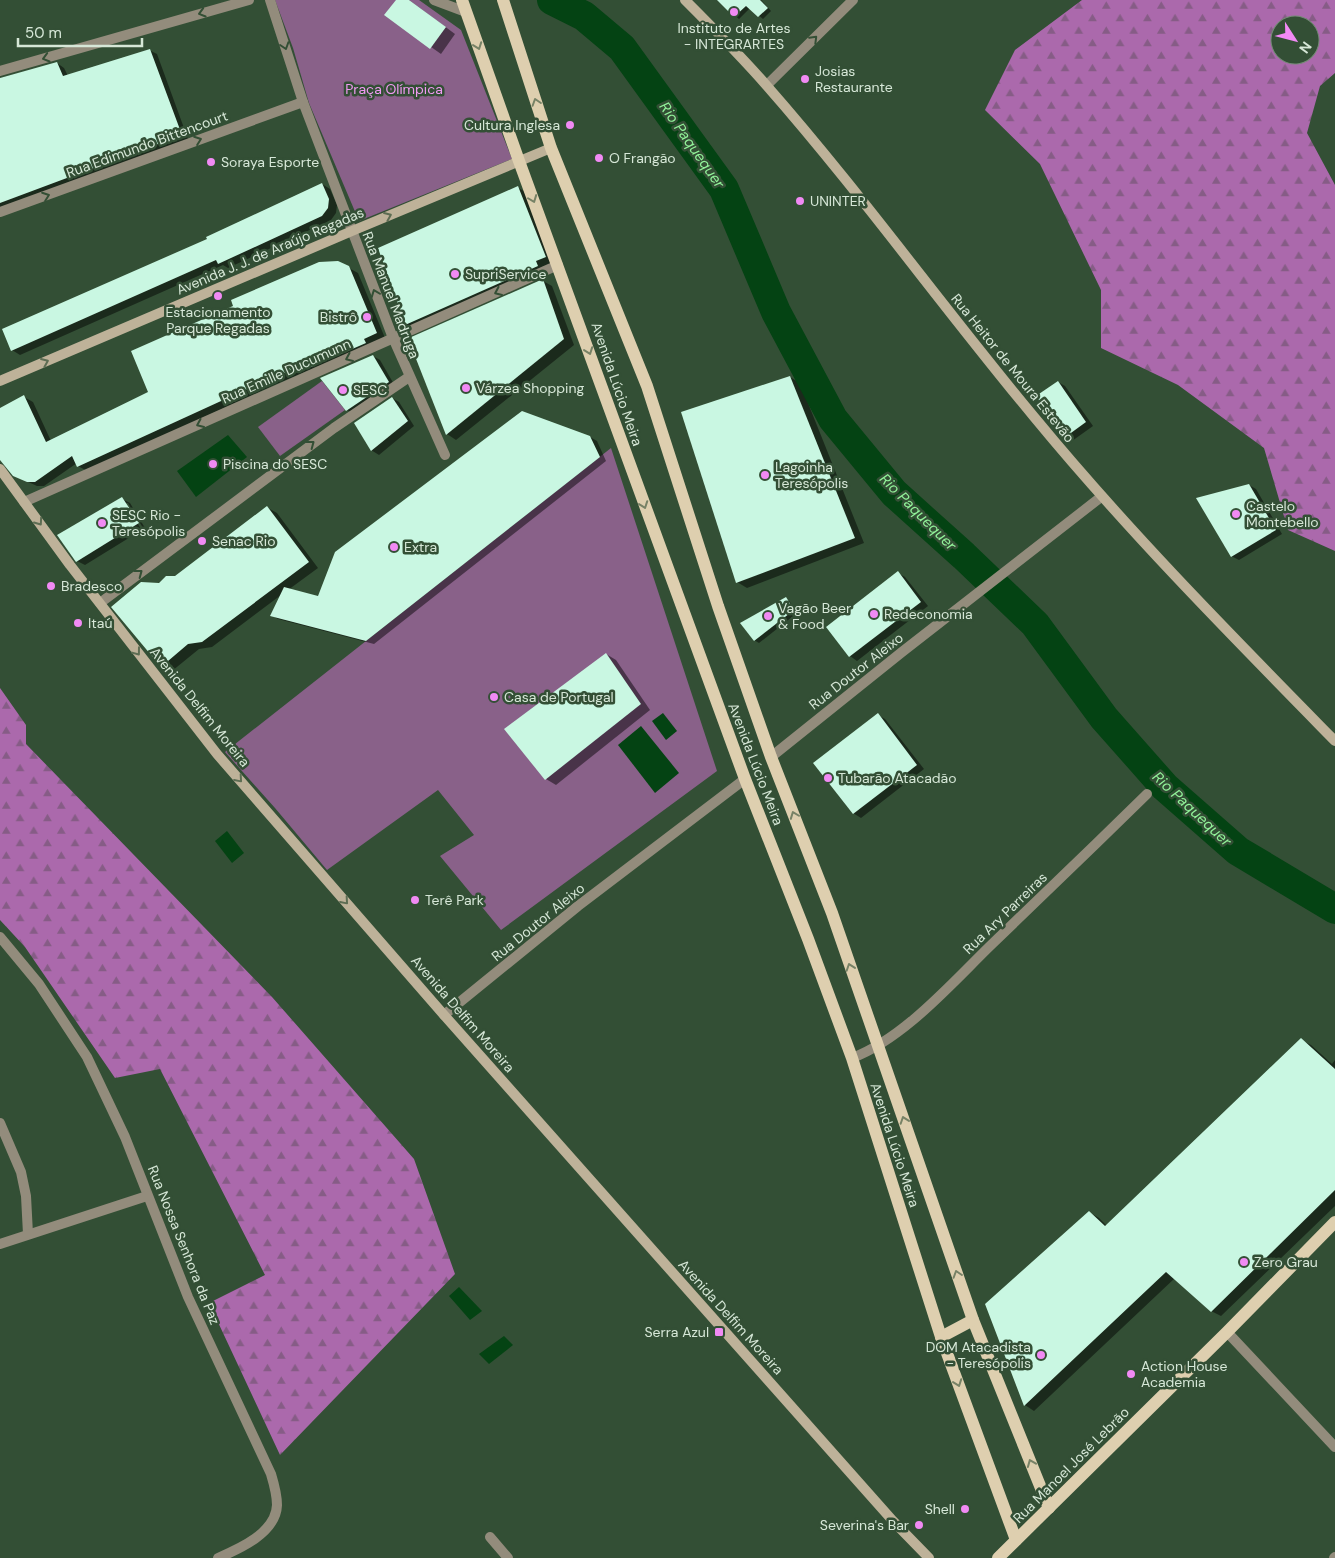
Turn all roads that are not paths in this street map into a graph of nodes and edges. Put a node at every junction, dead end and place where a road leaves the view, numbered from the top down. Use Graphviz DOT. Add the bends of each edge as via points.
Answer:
graph roads {
  1 [pos="249,0"];
  2 [pos="270,0"];
  3 [pos="434,0"];
  4 [pos="503,0"];
  5 [pos="685,0"];
  6 [pos="853,0"];
  7 [pos="464,6"];
  8 [pos="0,71"];
  9 [pos="766,85"];
  10 [pos="303,102"];
  11 [pos="551,148"];
  12 [pos="519,161"];
  13 [pos="0,212"];
  14 [pos="352,231"];
  15 [pos="558,265"];
  16 [pos="393,338"];
  17 [pos="409,376"];
  18 [pos="0,381"];
  19 [pos="445,455"];
  20 [pos="0,469"];
  21 [pos="1102,497"];
  22 [pos="24,502"];
  23 [pos="100,603"];
  24 [pos="1335,741"];
  25 [pos="771,757"];
  26 [pos="745,779"];
  27 [pos="1147,794"];
  28 [pos="0,937"];
  29 [pos="444,1015"];
  30 [pos="878,1046"];
  31 [pos="852,1058"];
  32 [pos="0,1123"];
  33 [pos="147,1196"];
  34 [pos="1335,1222"];
  35 [pos="28,1234"];
  36 [pos="0,1244"];
  37 [pos="973,1320"];
  38 [pos="1227,1332"];
  39 [pos="940,1337"];
  40 [pos="1335,1447"];
  41 [pos="1049,1508"];
  42 [pos="490,1537"];
  43 [pos="1016,1540"];
  44 [pos="218,1558"];
  45 [pos="508,1558"];
  46 [pos="929,1558"];
  47 [pos="998,1558"];
  1 -- 8 [label="street, one-way"];
  2 -- 10 [label="street, Rua Manuel Madruga, one-way"];
  3 -- 7 [label="street"];
  11 -- 4 [label="main road, Avenida Lúcio Meira, one-way"];
  5 -- 9 [label="main road, Rua Heitor de Moura Estevão"];
  9 -- 6 [label="street, one-way"];
  7 -- 12 [label="main road, Avenida Lúcio Meira, one-way"];
  9 -- 21 [label="main road, Rua Heitor de Moura Estevão"];
  13 -- 10 [label="street, Rua Edimundo Bittencourt, one-way"];
  10 -- 14 [label="street, Rua Manuel Madruga"];
  11 -- 12 [label="main road, Avenida J. J. de Araújo Regadas"];
  11 -- 25 [label="main road, Avenida Lúcio Meira" via="647,386"];
  14 -- 12 [label="main road, Avenida J. J. de Araújo Regadas, one-way"];
  12 -- 15 [label="main road, Avenida Lúcio Meira, one-way"];
  16 -- 14 [label="street, Rua Manuel Madruga, one-way"];
  18 -- 14 [label="main road, Avenida J. J. de Araújo Regadas, one-way"];
  15 -- 16 [label="street, Rua Emille Ducumunn, one-way"];
  15 -- 26 [label="main road, Avenida Lúcio Meira, one-way"];
  16 -- 17 [label="street, Rua Manuel Madruga"];
  16 -- 22 [label="street, Rua Emille Ducumunn, one-way"];
  17 -- 19 [label="street, Rua Manuel Madruga"];
  23 -- 17 [label="street, one-way"];
  20 -- 22 [label="main road, Avenida Delfim Moreira"];
  21 -- 24 [label="main road, Rua Heitor de Moura Estevão" via="1185,588"];
  21 -- 25 [label="street, Rua Doutor Aleixo"];
  22 -- 23 [label="main road, Avenida Delfim Moreira, one-way"];
  23 -- 29 [label="main road, Avenida Delfim Moreira, one-way" via="217,754"];
  30 -- 25 [label="main road, Avenida Lúcio Meira, one-way" via="832,913"];
  26 -- 29 [label="street, Rua Doutor Aleixo" via="578,906"];
  26 -- 31 [label="main road, Avenida Lúcio Meira"];
  27 -- 30 [label="street, Rua Ary Parreiras" via="947,988"];
  28 -- 33 [label="street, Rua Nossa Senhora da Paz" via="39,984 87,1057 125,1137"];
  29 -- 46 [label="main road, Avenida Delfim Moreira" via="886,1514"];
  30 -- 31 [label="street, Rua Ary Parreiras"];
  37 -- 30 [label="main road, Avenida Lúcio Meira, one-way"];
  31 -- 39 [label="main road, Avenida Lúcio Meira"];
  32 -- 35 [label="street" via="21,1172"];
  33 -- 35 [label="street"];
  33 -- 44 [label="street, Rua Nossa Senhora da Paz" via="188,1297 271,1474 276,1493 277,1507 261,1534"];
  34 -- 38 [label="main road, Rua Manoel José Lebrão"];
  35 -- 36 [label="street"];
  37 -- 39 [label="main road"];
  41 -- 37 [label="main road, Avenida Lúcio Meira, one-way"];
  38 -- 40 [label="street"];
  38 -- 41 [label="main road, Rua Manoel José Lebrão"];
  39 -- 43 [label="main road, Avenida Lúcio Meira, one-way"];
  41 -- 43 [label="main road, Rua Manoel José Lebrão"];
  42 -- 45 [label="street"];
  43 -- 47 [label="main road, Rua Manoel José Lebrão"];
}
